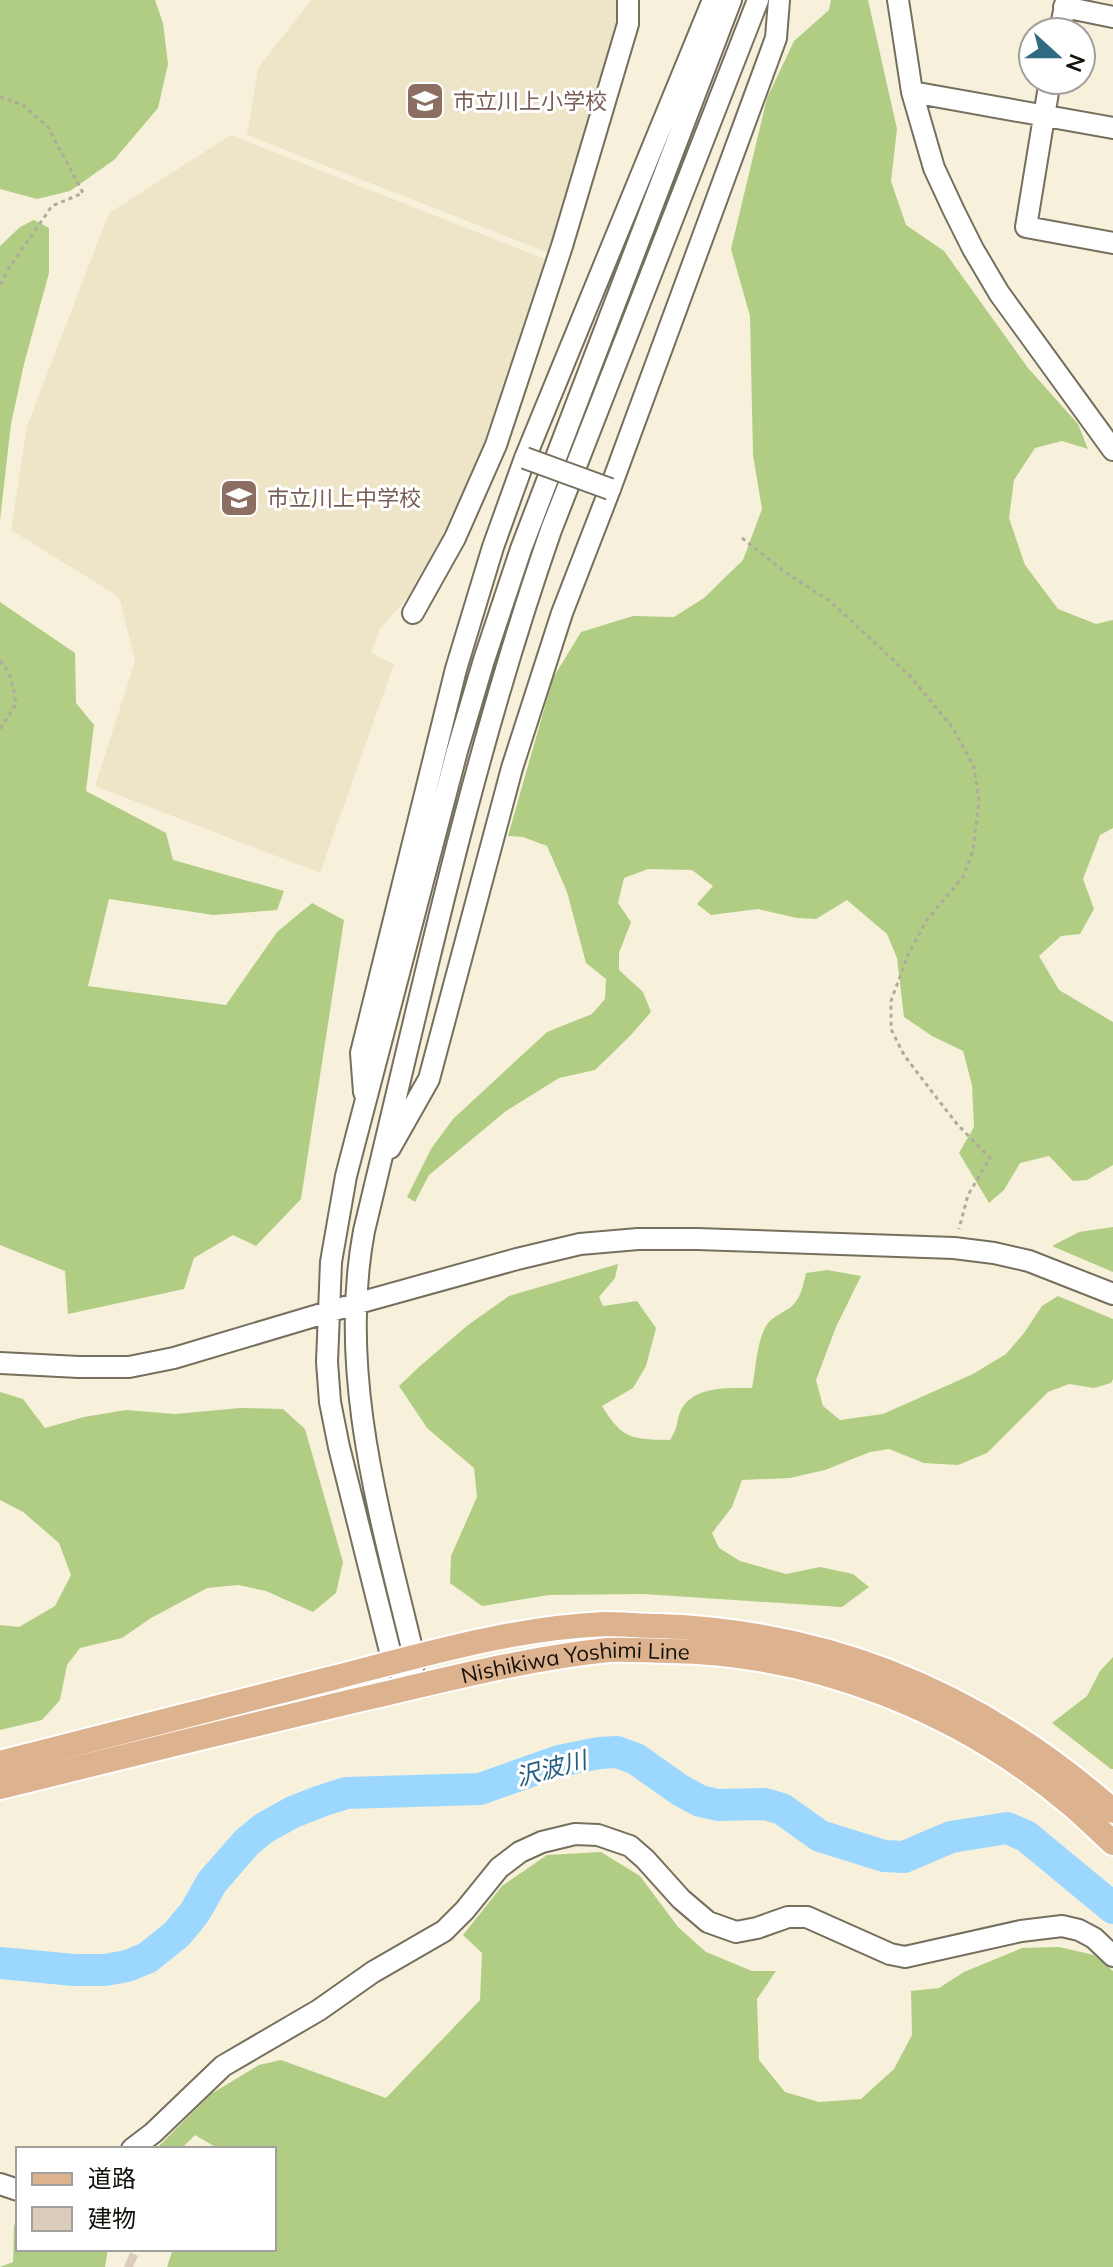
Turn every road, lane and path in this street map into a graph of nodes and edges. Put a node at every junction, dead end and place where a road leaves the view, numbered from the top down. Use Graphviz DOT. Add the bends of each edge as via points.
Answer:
graph roads {
  1 [pos="628,0"];
  2 [pos="713,0"];
  3 [pos="731,0"];
  4 [pos="758,0"];
  5 [pos="779,0"];
  6 [pos="898,0"];
  7 [pos="1065,4"];
  8 [pos="1113,17"];
  9 [pos="912,92"];
  10 [pos="1047,96"];
  11 [pos="0,97"];
  12 [pos="1043,116"];
  13 [pos="1113,128"];
  14 [pos="1113,243"];
  15 [pos="0,286"];
  16 [pos="496,445"];
  17 [pos="1113,450"];
  18 [pos="525,458"];
  19 [pos="610,489"];
  20 [pos="742,538"];
  21 [pos="413,613"];
  22 [pos="0,661"];
  23 [pos="0,729"];
  24 [pos="365,1108"];
  25 [pos="380,1166"];
  26 [pos="954,1248"];
  27 [pos="1113,1294"];
  28 [pos="355,1304"];
  29 [pos="328,1313"];
  30 [pos="0,1363"];
  31 [pos="403,1660"];
  32 [pos="412,1687"];
  33 [pos="0,1763"];
  34 [pos="0,1787"];
  35 [pos="1113,1811"];
  36 [pos="1113,1843"];
  37 [pos="1113,1956"];
  38 [pos="135,2147"];
  1 -- 16 [label="street" via="628,24"];
  2 -- 18 [label="street"];
  3 -- 24 [label="street" via="521,549 484,660"];
  4 -- 25 [label="street" via="524,609 466,809"];
  5 -- 19 [label="street" via="776,38"];
  6 -- 9 [label="street"];
  7 -- 8 [label="street"];
  9 -- 12 [label="street"];
  9 -- 17 [label="street" via="934,168 973,249"];
  10 -- 12 [label="street"];
  11 -- 15 [label="path" via="23,105 48,127 83,193 52,206"];
  12 -- 13 [label="street"];
  12 -- 14 [label="street" via="1026,227"];
  16 -- 18 [label="street"];
  16 -- 21 [label="street" via="455,538"];
  18 -- 19 [label="street, bridge"];
  18 -- 24 [label="street" via="456,669 361,1053"];
  19 -- 25 [label="street" via="562,613 512,768 429,1079"];
  20 -- 26 [label="path" via="830,601 910,676 953,728 974,767 979,802 973,851 963,877 926,921 891,1001 891,1029 904,1055 990,1158 968,1195"];
  22 -- 23 [label="path" via="8,669 16,704"];
  24 -- 29 [label="street" via="346,1176"];
  25 -- 28 [label="street" via="359,1259"];
  26 -- 27 [label="street" via="1029,1261"];
  26 -- 28 [label="street" via="697,1239 580,1244"];
  28 -- 29 [label="street"];
  28 -- 31 [label="street" via="359,1397"];
  29 -- 30 [label="street" via="129,1367"];
  29 -- 31 [label="street" via="330,1402 339,1447"];
  31 -- 32 [label="street"];
  31 -- 33 [label="main road, Nishikiwa Yoshimi Line"];
  31 -- 35 [label="main road, Nishikiwa Yoshimi Line" via="522,1632 606,1624 724,1630 776,1639 898,1675 972,1709 1026,1742"];
  32 -- 34 [label="main road, Nishikiwa Yoshimi Line"];
  32 -- 36 [label="main road, Nishikiwa Yoshimi Line" via="524,1662 610,1650 698,1651 772,1661 839,1678 938,1717 1025,1770"];
  37 -- 38 [label="street" via="1094,1938 1062,1926 905,1957 807,1917 736,1932 708,1922 630,1846 575,1834 520,1852 499,1868 444,1931 223,2066"];
}
